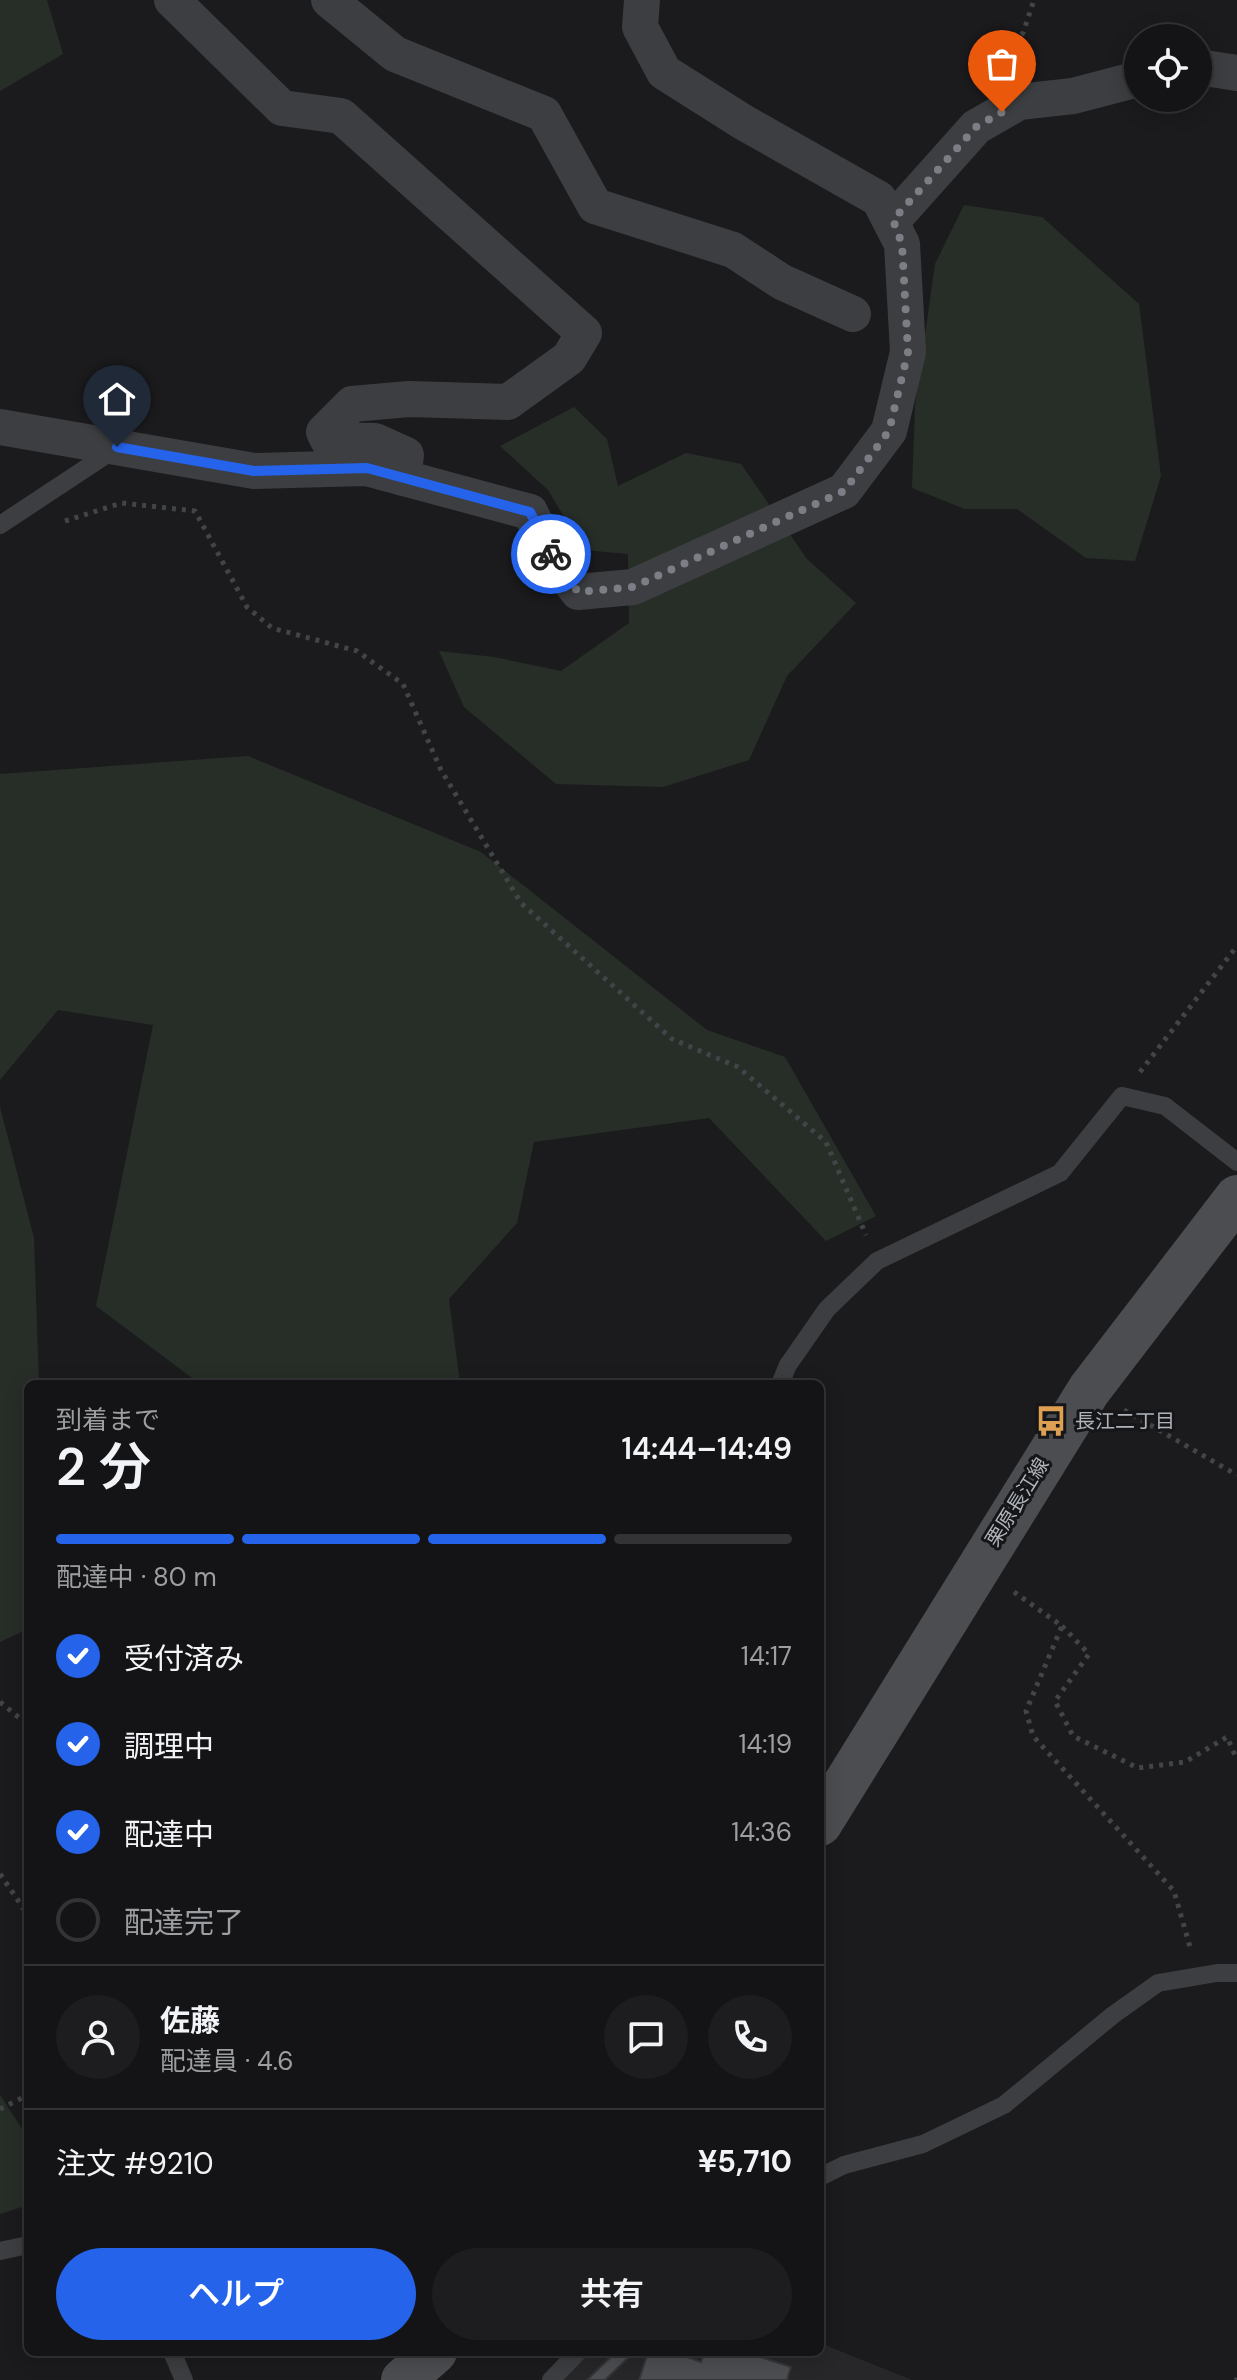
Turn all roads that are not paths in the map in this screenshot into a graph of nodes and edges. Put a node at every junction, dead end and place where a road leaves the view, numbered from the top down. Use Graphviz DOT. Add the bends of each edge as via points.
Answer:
graph roads {
  1 [pos="172,0"];
  2 [pos="329,0"];
  3 [pos="642,0"];
  4 [pos="1212,69"];
  5 [pos="1237,73"];
  6 [pos="1124,83"];
  7 [pos="893,220"];
  8 [pos="853,314"];
  9 [pos="0,427"];
  10 [pos="117,447"];
  11 [pos="403,478"];
  12 [pos="7,520"];
  13 [pos="1237,1162"];
  14 [pos="1237,1197"];
  15 [pos="782,1380"];
  16 [pos="824,1817"];
  17 [pos="1237,1973"];
  18 [pos="824,2175"];
  19 [pos="24,2246"];
  20 [pos="0,2251"];
  21 [pos="174,2356"];
  22 [pos="430,2356"];
  23 [pos="574,2356"];
  24 [pos="184,2380"];
  25 [pos="403,2380"];
  26 [pos="551,2380"];
  1 -- 11 [label="street" via="282,108 341,116 584,333 569,358 508,402 409,399 352,404 324,432 328,440 375,441 406,455"];
  2 -- 8 [label="street" via="395,54 544,114 595,206 733,250 782,282"];
  3 -- 7 [label="street" via="640,27 664,72 879,199"];
  4 -- 5 [label="street"];
  6 -- 7 [label="street" via="1019,102 976,127"];
  7 -- 11 [label="street" via="902,244 908,352 889,431 844,491 633,587 578,592 553,559 530,512"];
  9 -- 10 [label="street"];
  10 -- 11 [label="street" via="254,471 367,468"];
  10 -- 12 [label="lane"];
  13 -- 15 [label="lane" via="1165,1106 1122,1096 1060,1173 877,1261 827,1309"];
  14 -- 16 [label="main road, 栗原長江線" via="1089,1390"];
  17 -- 18 [label="lane" via="1158,1983 1004,2105 923,2144"];
  19 -- 20 [label="lane"];
  21 -- 24 [label="lane"];
  22 -- 25 [label="main road"];
  23 -- 26 [label="lane"];
}
